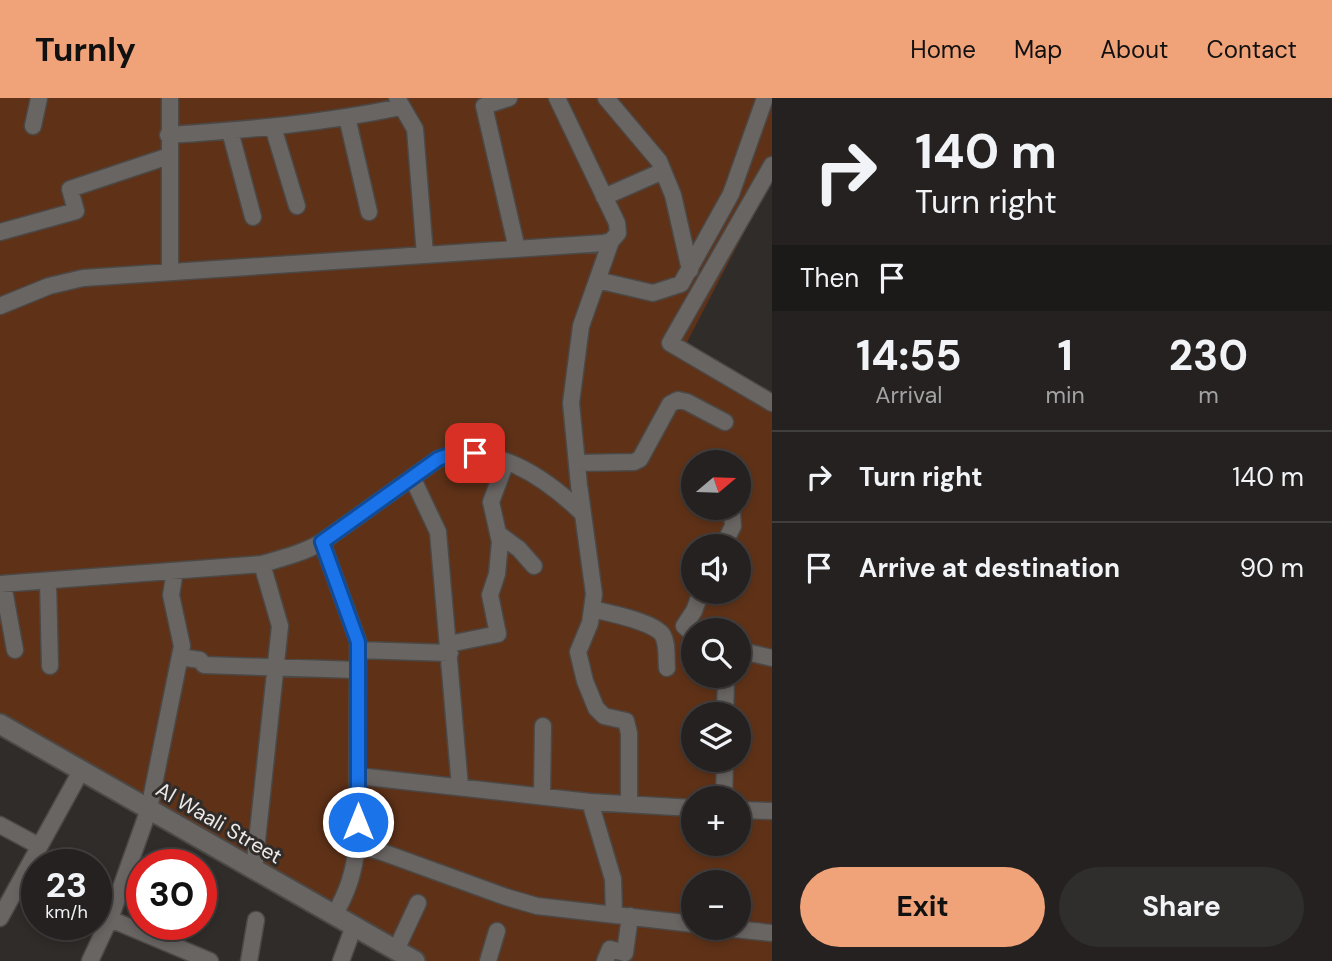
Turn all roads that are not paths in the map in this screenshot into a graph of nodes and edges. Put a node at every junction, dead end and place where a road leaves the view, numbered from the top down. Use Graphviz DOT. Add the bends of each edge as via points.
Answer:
graph roads {
  1 [pos="39,98"];
  2 [pos="170,98"];
  3 [pos="509,98"];
  4 [pos="557,98"];
  5 [pos="606,98"];
  6 [pos="765,98"];
  7 [pos="399,102"];
  8 [pos="347,117"];
  9 [pos="33,126"];
  10 [pos="274,127"];
  11 [pos="230,131"];
  12 [pos="168,135"];
  13 [pos="169,156"];
  14 [pos="772,165"];
  15 [pos="663,171"];
  16 [pos="604,197"];
  17 [pos="297,206"];
  18 [pos="369,212"];
  19 [pos="253,217"];
  20 [pos="0,232"];
  21 [pos="611,241"];
  22 [pos="517,249"];
  23 [pos="425,255"];
  24 [pos="690,270"];
  25 [pos="170,272"];
  26 [pos="597,280"];
  27 [pos="0,306"];
  28 [pos="769,395"];
  29 [pos="726,422"];
  30 [pos="506,462"];
  31 [pos="577,463"];
  32 [pos="412,477"];
  33 [pos="582,513"];
  34 [pos="500,535"];
  35 [pos="322,542"];
  36 [pos="262,564"];
  37 [pos="534,566"];
  38 [pos="175,571"];
  39 [pos="48,580"];
  40 [pos="2,584"];
  41 [pos="592,608"];
  42 [pos="449,649"];
  43 [pos="15,650"];
  44 [pos="358,650"];
  45 [pos="751,653"];
  46 [pos="180,657"];
  47 [pos="772,658"];
  48 [pos="50,666"];
  49 [pos="276,666"];
  50 [pos="667,668"];
  51 [pos="358,670"];
  52 [pos="0,724"];
  53 [pos="544,726"];
  54 [pos="82,771"];
  55 [pos="358,776"];
  56 [pos="460,787"];
  57 [pos="542,796"];
  58 [pos="590,802"];
  59 [pos="629,804"];
  60 [pos="681,807"];
  61 [pos="149,809"];
  62 [pos="751,810"];
  63 [pos="772,811"];
  64 [pos="0,825"];
  65 [pos="357,845"];
  66 [pos="39,846"];
  67 [pos="38,849"];
  68 [pos="254,869"];
  69 [pos="21,891"];
  70 [pos="112,895"];
  71 [pos="418,903"];
  72 [pos="334,915"];
  73 [pos="622,916"];
  74 [pos="0,918"];
  75 [pos="112,920"];
  76 [pos="257,920"];
  77 [pos="681,923"];
  78 [pos="354,926"];
  79 [pos="751,931"];
  80 [pos="497,932"];
  81 [pos="772,933"];
  82 [pos="96,940"];
  83 [pos="396,950"];
  84 [pos="90,961"];
  85 [pos="210,961"];
  86 [pos="248,961"];
  87 [pos="341,961"];
  88 [pos="415,961"];
  89 [pos="488,961"];
  90 [pos="605,961"];
  1 -- 9 [label="street"];
  2 -- 12 [label="street"];
  3 -- 22 [label="street" via="484,106"];
  4 -- 16 [label="street"];
  5 -- 15 [label="street"];
  6 -- 24 [label="street" via="731,194"];
  7 -- 8 [label="street"];
  7 -- 23 [label="street" via="415,130"];
  8 -- 10 [label="street"];
  8 -- 18 [label="street"];
  10 -- 11 [label="street"];
  10 -- 17 [label="street"];
  11 -- 12 [label="street"];
  11 -- 19 [label="street"];
  12 -- 13 [label="street"];
  13 -- 20 [label="street" via="70,189 76,211"];
  13 -- 25 [label="street"];
  14 -- 28 [label="street" via="670,343"];
  15 -- 16 [label="street"];
  15 -- 24 [label="street"];
  16 -- 21 [label="street" via="617,223 618,233"];
  21 -- 22 [label="street"];
  21 -- 26 [label="street"];
  22 -- 23 [label="street"];
  23 -- 25 [label="street"];
  24 -- 26 [label="street" via="681,284 653,293"];
  25 -- 27 [label="street" via="83,278"];
  26 -- 31 [label="street" via="581,326 571,403"];
  29 -- 31 [label="street" via="678,400 667,407 640,459"];
  30 -- 32 [label="street" via="475,453 452,454"];
  30 -- 33 [label="street" via="523,467"];
  30 -- 34 [label="street" via="491,502"];
  31 -- 33 [label="street"];
  32 -- 35 [label="street"];
  32 -- 42 [label="street" via="438,533"];
  33 -- 41 [label="street"];
  34 -- 37 [label="street"];
  34 -- 42 [label="street" via="491,595 498,634"];
  35 -- 36 [label="street"];
  35 -- 44 [label="street"];
  36 -- 38 [label="street"];
  36 -- 49 [label="street" via="280,626"];
  38 -- 39 [label="street"];
  38 -- 46 [label="street" via="171,595 182,646"];
  39 -- 40 [label="street"];
  39 -- 48 [label="street"];
  40 -- 43 [label="street"];
  41 -- 50 [label="street" via="661,633"];
  41 -- 59 [label="street" via="578,652 596,708 604,716 626,720"];
  42 -- 44 [label="street"];
  42 -- 56 [label="street"];
  44 -- 51 [label="street"];
  45 -- 47 [label="street"];
  46 -- 49 [label="street" via="204,665"];
  46 -- 61 [label="street"];
  49 -- 51 [label="street"];
  49 -- 68 [label="street"];
  51 -- 55 [label="street"];
  52 -- 54 [label="street, Al Waali Street"];
  53 -- 57 [label="street"];
  54 -- 61 [label="street, Al Waali Street"];
  54 -- 66 [label="street"];
  55 -- 56 [label="street"];
  55 -- 65 [label="street"];
  56 -- 57 [label="street"];
  57 -- 58 [label="street"];
  58 -- 59 [label="street"];
  58 -- 73 [label="street"];
  59 -- 60 [label="street"];
  61 -- 68 [label="street, Al Waali Street"];
  61 -- 70 [label="street"];
  62 -- 63 [label="street"];
  64 -- 66 [label="street"];
  65 -- 72 [label="street" via="348,892"];
  65 -- 73 [label="street" via="537,906"];
  66 -- 67 [label="street"];
  68 -- 72 [label="street, Al Waali Street"];
  69 -- 74 [label="street"];
  71 -- 83 [label="street"];
  72 -- 78 [label="street, Al Waali Street"];
  73 -- 77 [label="street"];
  73 -- 90 [label="street" via="625,953 610,949"];
  75 -- 85 [label="street"];
  76 -- 86 [label="street"];
  78 -- 83 [label="street, Al Waali Street"];
  78 -- 87 [label="street"];
  79 -- 81 [label="street"];
  80 -- 89 [label="street"];
  82 -- 84 [label="street"];
  83 -- 88 [label="street, Al Waali Street"];
}
